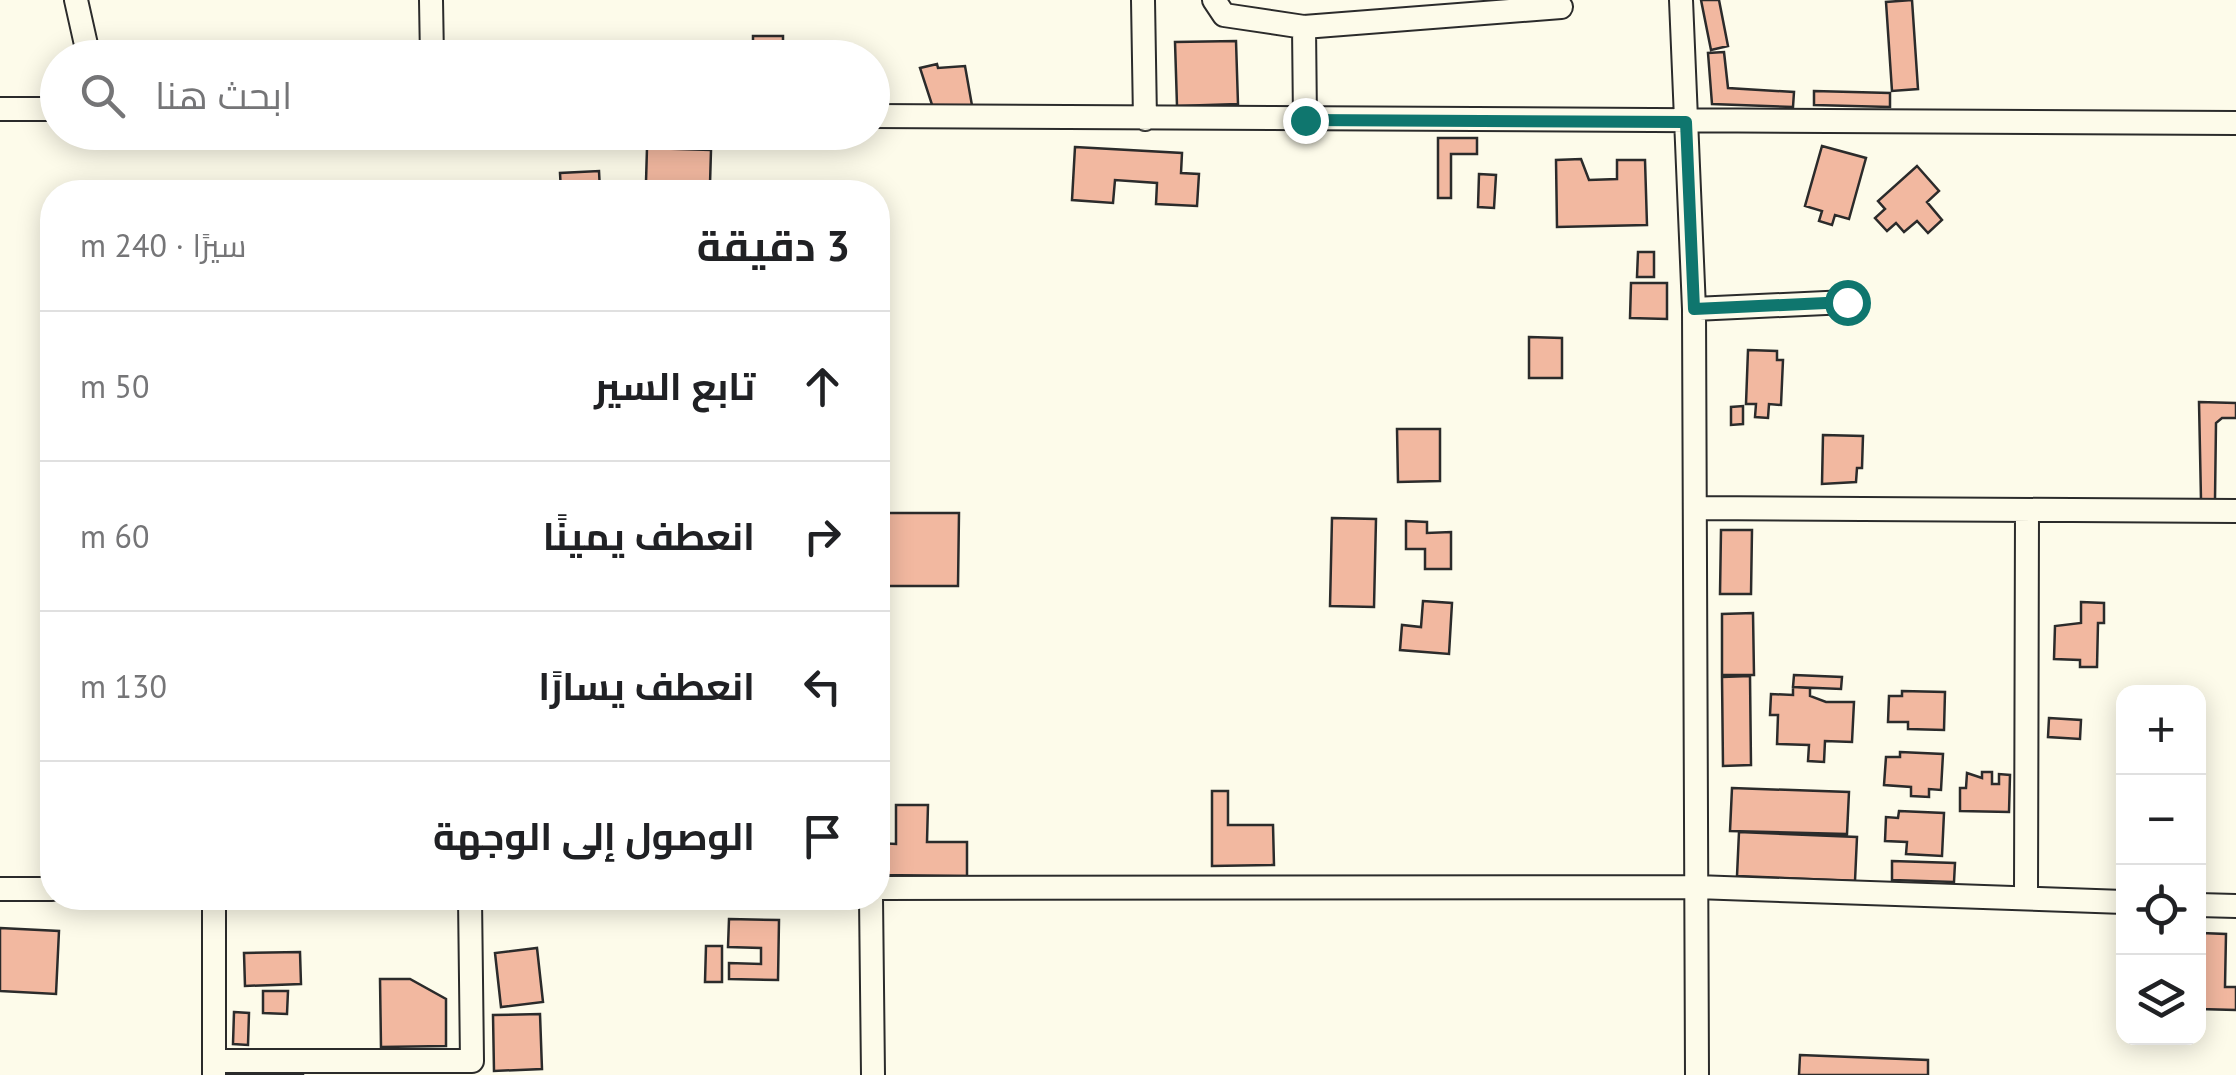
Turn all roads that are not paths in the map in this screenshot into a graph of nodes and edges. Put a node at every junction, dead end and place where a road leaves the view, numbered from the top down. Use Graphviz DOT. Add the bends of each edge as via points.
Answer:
graph roads {
  1 [pos="76,0"];
  2 [pos="432,0"];
  3 [pos="1143,0"];
  4 [pos="1214,0"];
  5 [pos="1681,0"];
  6 [pos="1561,6"];
  7 [pos="1304,28"];
  8 [pos="85,40"];
  9 [pos="432,40"];
  10 [pos="0,109"];
  11 [pos="40,110"];
  12 [pos="890,116"];
  13 [pos="1145,119"];
  14 [pos="1305,120"];
  15 [pos="1686,122"];
  16 [pos="2236,123"];
  17 [pos="1847,302"];
  18 [pos="1694,309"];
  19 [pos="1695,508"];
  20 [pos="2027,510"];
  21 [pos="2236,512"];
  22 [pos="1696,887"];
  23 [pos="890,888"];
  24 [pos="0,889"];
  25 [pos="40,889"];
  26 [pos="2026,898"];
  27 [pos="2116,902"];
  28 [pos="2206,905"];
  29 [pos="2236,906"];
  30 [pos="214,910"];
  31 [pos="470,910"];
  32 [pos="871,910"];
  33 [pos="214,1068"];
  34 [pos="471,1068"];
  35 [pos="873,1075"];
  36 [pos="1697,1075"];
  1 -- 8 [label="street"];
  2 -- 9 [label="street"];
  3 -- 13 [label="street"];
  4 -- 7 [label="street" via="1224,15"];
  5 -- 15 [label="street"];
  6 -- 7 [label="street"];
  7 -- 14 [label="street"];
  10 -- 11 [label="street"];
  12 -- 13 [label="street"];
  13 -- 14 [label="street"];
  14 -- 15 [label="street"];
  15 -- 16 [label="street"];
  15 -- 18 [label="street"];
  17 -- 18 [label="street"];
  18 -- 19 [label="street"];
  19 -- 20 [label="street"];
  19 -- 22 [label="street"];
  20 -- 21 [label="street"];
  20 -- 26 [label="street"];
  22 -- 23 [label="street"];
  22 -- 26 [label="street"];
  22 -- 36 [label="street"];
  24 -- 25 [label="street"];
  26 -- 27 [label="street"];
  28 -- 29 [label="street"];
  30 -- 33 [label="street"];
  31 -- 34 [label="street"];
  32 -- 35 [label="street"];
  33 -- 34 [label="street"];
}
